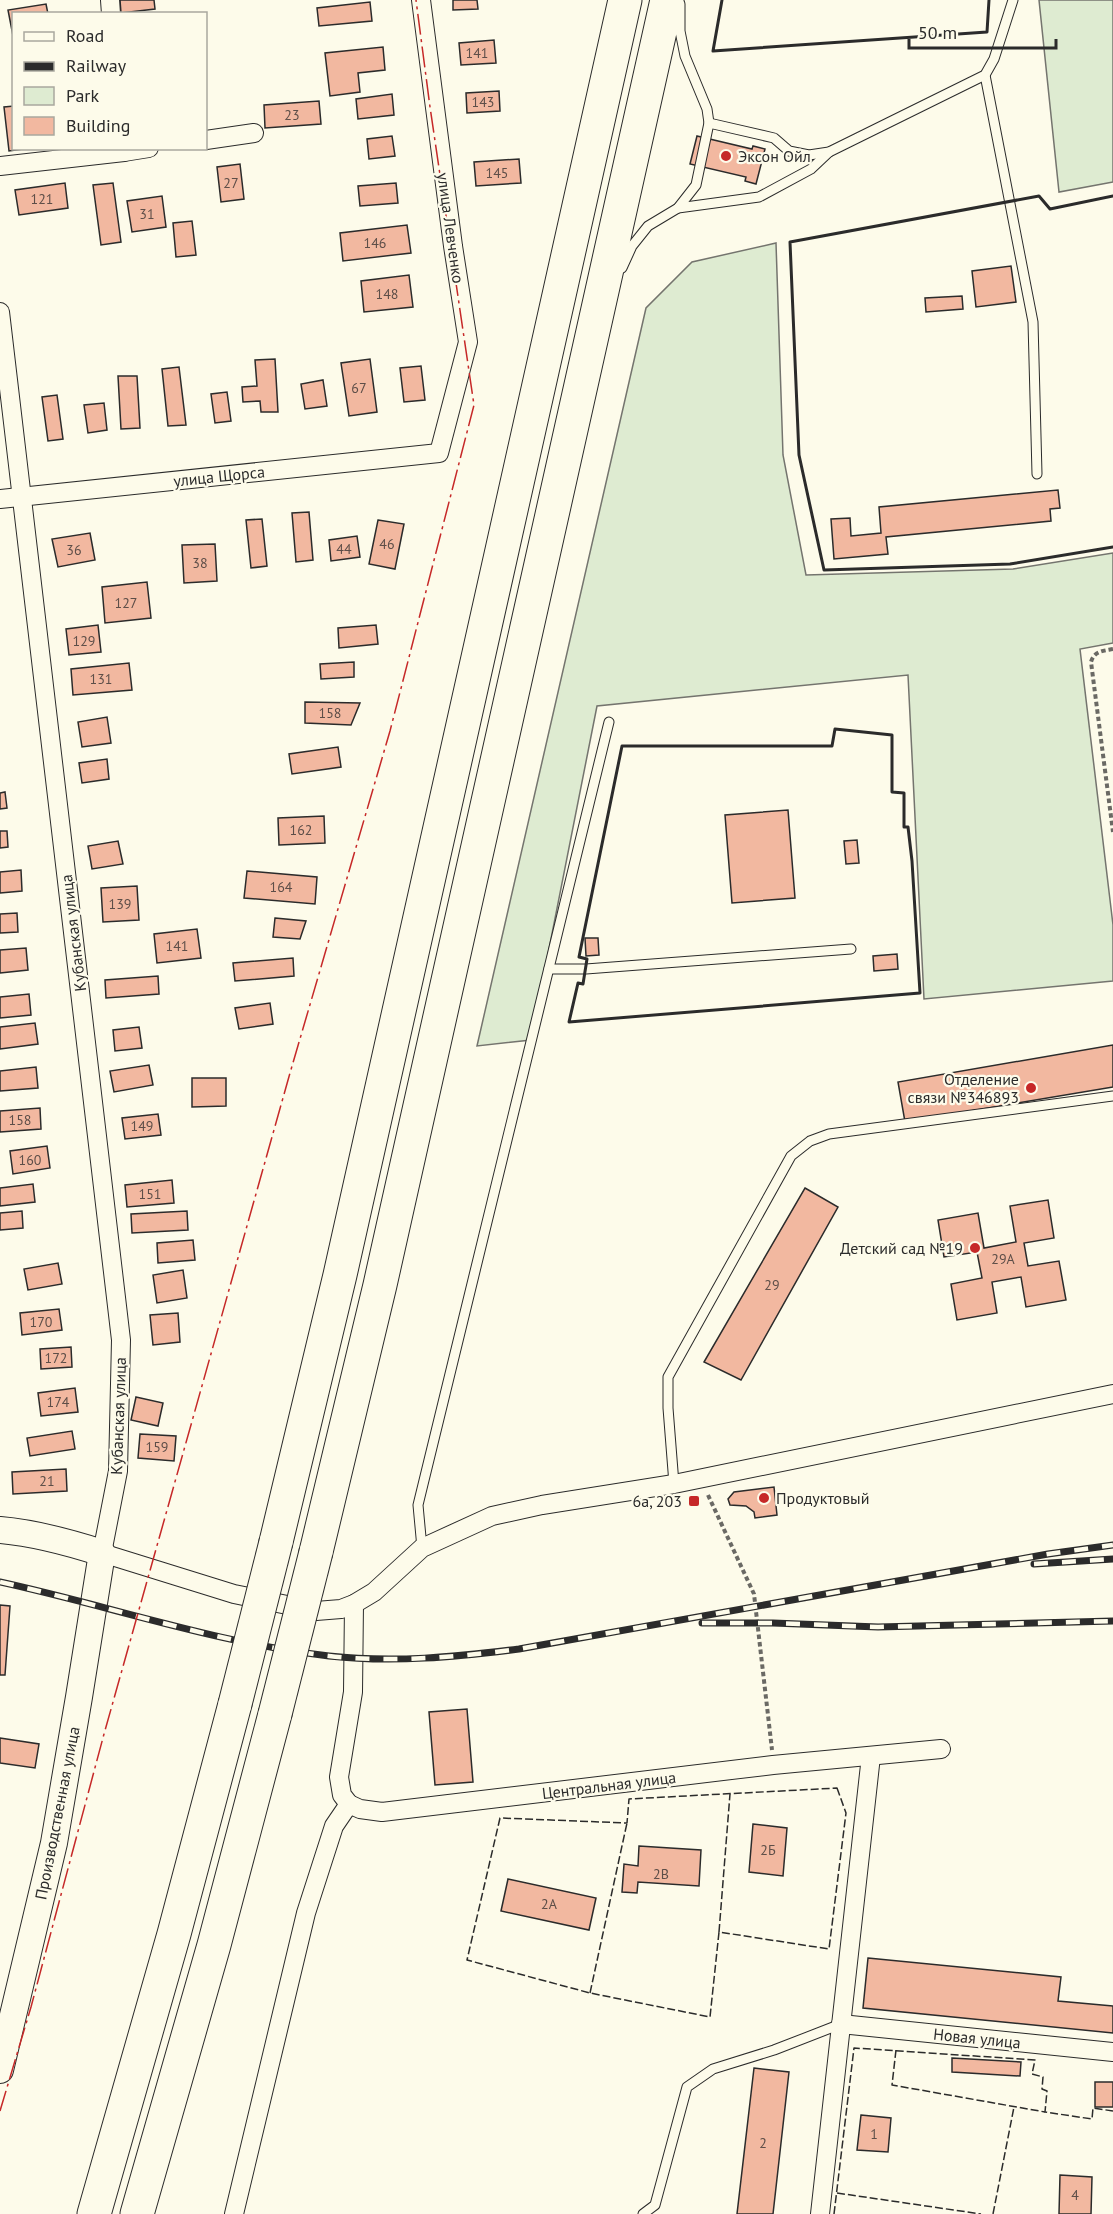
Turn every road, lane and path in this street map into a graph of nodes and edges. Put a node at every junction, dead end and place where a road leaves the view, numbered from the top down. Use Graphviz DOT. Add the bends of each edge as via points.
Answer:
graph roads {
  1 [pos="421,0"];
  2 [pos="625,0"];
  3 [pos="667,0"];
  4 [pos="680,0"];
  5 [pos="1013,0"];
  6 [pos="985,75"];
  7 [pos="709,123"];
  8 [pos="254,133"];
  9 [pos="207,140"];
  10 [pos="123,150"];
  11 [pos="829,152"];
  12 [pos="0,166"];
  13 [pos="678,208"];
  14 [pos="619,273"];
  15 [pos="0,312"];
  16 [pos="439,453"];
  17 [pos="1037,474"];
  18 [pos="21,496"];
  19 [pos="0,499"];
  20 [pos="1113,649"];
  21 [pos="609,722"];
  22 [pos="1113,832"];
  23 [pos="851,949"];
  24 [pos="549,969"];
  25 [pos="1113,1096"];
  26 [pos="1113,1394"];
  27 [pos="700,1479"];
  28 [pos="674,1484"];
  29 [pos="0,1530"];
  30 [pos="423,1548"];
  31 [pos="102,1553"];
  32 [pos="354,1604"];
  33 [pos="941,1749"];
  34 [pos="871,1756"];
  35 [pos="773,1765"];
  36 [pos="349,1804"];
  37 [pos="841,2024"];
  38 [pos="1113,2052"];
  39 [pos="0,2070"];
  40 [pos="94,2214"];
  41 [pos="137,2214"];
  42 [pos="234,2214"];
  43 [pos="643,2214"];
  44 [pos="820,2214"];
  1 -- 16 [label="street, улица Левченко" via="468,342"];
  2 -- 40 [label="highway, bridge" via="343,1264 235,1704"];
  3 -- 41 [label="highway, bridge" via="589,371 383,1273 275,1714"];
  4 -- 7 [label="lane" via="685,56"];
  5 -- 6 [label="lane"];
  6 -- 11 [label="lane"];
  6 -- 17 [label="lane" via="1033,322"];
  7 -- 11 [label="lane" via="774,138 789,152"];
  7 -- 13 [label="lane" via="696,185"];
  8 -- 9 [label="street"];
  10 -- 12 [label="street"];
  11 -- 13 [label="lane" via="811,169 759,197"];
  13 -- 14 [label="lane" via="648,226 632,246"];
  15 -- 18 [label="street, Кубанская улица"];
  16 -- 18 [label="street, улица Щорса"];
  18 -- 19 [label="street, улица Щорса"];
  18 -- 31 [label="street, Кубанская улица" via="121,1340 118,1471"];
  20 -- 22 [label="path" via="1096,653 1091,662"];
  21 -- 24 [label="lane"];
  23 -- 24 [label="lane"];
  24 -- 30 [label="lane" via="418,1505"];
  25 -- 28 [label="lane" via="829,1134 810,1141 791,1156 668,1377"];
  26 -- 27 [label="street"];
  27 -- 28 [label="street"];
  27 -- 35 [label="path" via="754,1594"];
  28 -- 30 [label="street" via="492,1516"];
  29 -- 31 [label="street" via="55,1538"];
  30 -- 32 [label="street" via="374,1592"];
  31 -- 32 [label="street" via="234,1594 316,1611"];
  31 -- 39 [label="street, Производственная улица" via="54,1843"];
  32 -- 36 [label="street" via="353,1692 339,1777 342,1795"];
  33 -- 34 [label="street, Центральная улица"];
  34 -- 35 [label="street, Центральная улица"];
  34 -- 37 [label="street"];
  35 -- 36 [label="street, Центральная улица" via="382,1812"];
  36 -- 42 [label="street" via="334,1826 306,1913"];
  37 -- 38 [label="street, Новая улица"];
  37 -- 43 [label="lane" via="713,2069 687,2087 655,2205"];
  37 -- 44 [label="street"];
}
